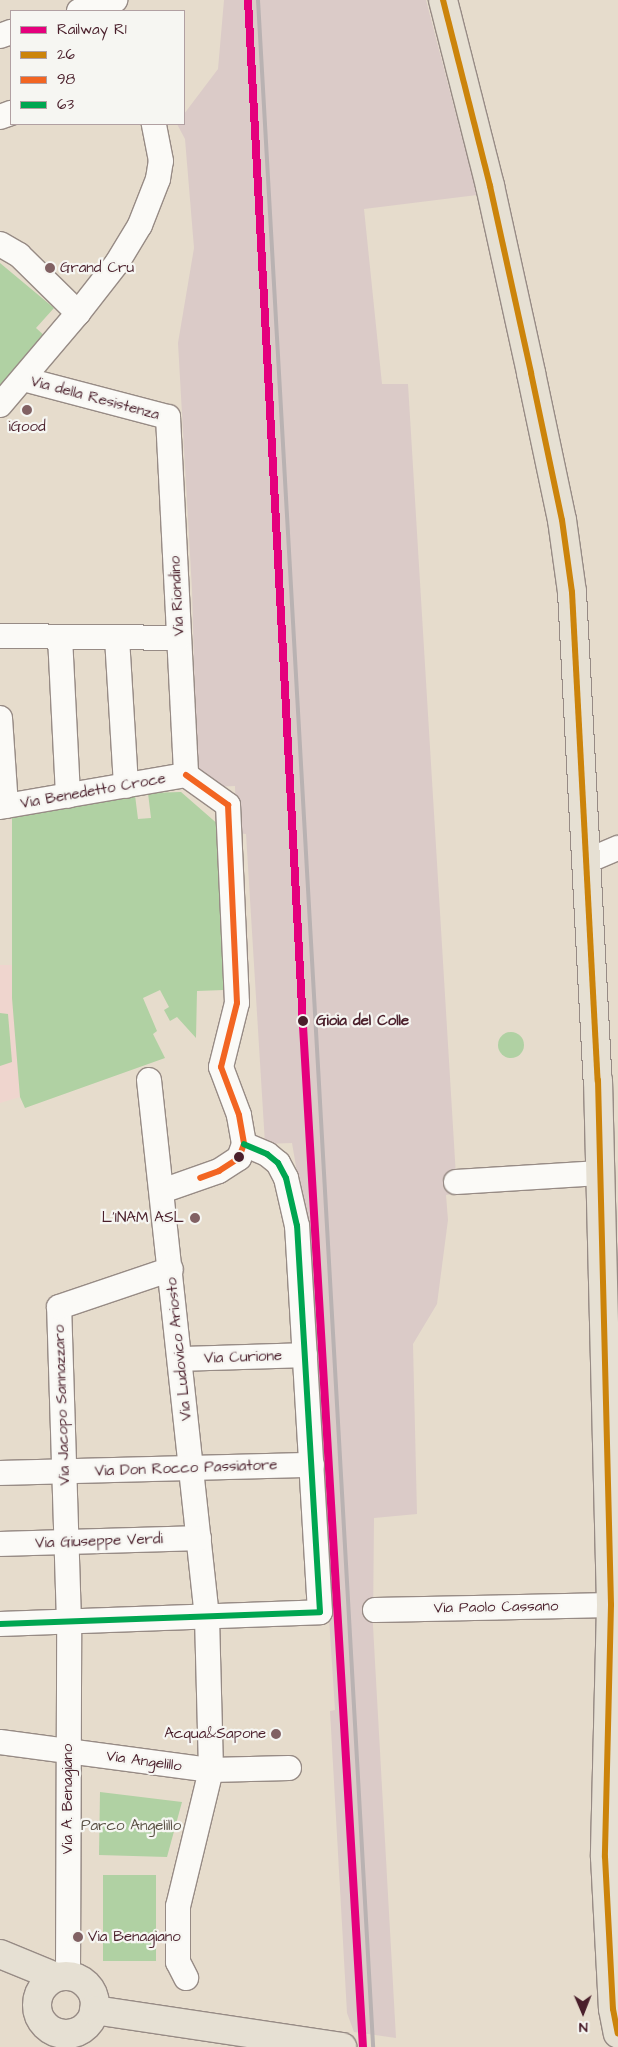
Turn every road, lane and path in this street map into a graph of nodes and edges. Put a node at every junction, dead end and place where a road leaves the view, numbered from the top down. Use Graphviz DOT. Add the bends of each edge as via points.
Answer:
graph roads {
  1 [pos="116,0"];
  2 [pos="442,0"];
  3 [pos="82,10"];
  4 [pos="154,125"];
  5 [pos="0,244"];
  6 [pos="78,313"];
  7 [pos="23,379"];
  8 [pos="0,405"];
  9 [pos="168,417"];
  10 [pos="0,636"];
  11 [pos="60,637"];
  12 [pos="118,638"];
  13 [pos="179,638"];
  14 [pos="0,718"];
  15 [pos="186,775"];
  16 [pos="126,786"];
  17 [pos="68,796"];
  18 [pos="3,807"];
  19 [pos="618,848"];
  20 [pos="587,861"];
  21 [pos="149,1080"];
  22 [pos="244,1144"];
  23 [pos="600,1174"];
  24 [pos="456,1182"];
  25 [pos="162,1191"];
  26 [pos="171,1268"];
  27 [pos="305,1355"];
  28 [pos="180,1359"];
  29 [pos="612,1408"];
  30 [pos="312,1465"];
  31 [pos="192,1468"];
  32 [pos="64,1472"];
  33 [pos="0,1473"];
  34 [pos="199,1538"];
  35 [pos="66,1542"];
  36 [pos="0,1544"];
  37 [pos="614,1604"];
  38 [pos="374,1610"];
  39 [pos="207,1617"];
  40 [pos="69,1622"];
  41 [pos="0,1624"];
  42 [pos="0,1742"];
  43 [pos="68,1750"];
  44 [pos="289,1768"];
  45 [pos="211,1770"];
  46 [pos="0,1954"];
  47 [pos="62,1976"];
  48 [pos="186,1978"];
  49 [pos="94,2010"];
  50 [pos="618,2034"];
  51 [pos="65,2040"];
  52 [pos="342,2047"];
  1 -- 3 [label="street"];
  2 -- 20 [label="main road" via="490,186 562,520 572,592"];
  4 -- 6 [label="street" via="161,161 158,179 140,225 117,263"];
  5 -- 6 [label="street" via="19,255"];
  6 -- 7 [label="street"];
  7 -- 8 [label="street"];
  7 -- 9 [label="street, Via della Resistenza"];
  9 -- 13 [label="street, Via Riondino"];
  10 -- 11 [label="street"];
  11 -- 12 [label="street"];
  11 -- 17 [label="street"];
  12 -- 13 [label="street"];
  12 -- 16 [label="street"];
  13 -- 15 [label="street, Via Riondino"];
  14 -- 18 [label="street"];
  15 -- 16 [label="street, Via Benedetto Croce"];
  15 -- 22 [label="street" via="228,805 237,1003 221,1067 239,1115"];
  16 -- 17 [label="street, Via Benedetto Croce"];
  17 -- 18 [label="street, Via Benedetto Croce"];
  19 -- 20 [label="street"];
  20 -- 23 [label="main road"];
  21 -- 25 [label="street, Via Ludovico Ariosto"];
  22 -- 25 [label="street" via="239,1158 218,1172"];
  22 -- 27 [label="street" via="267,1154 278,1163 286,1178 296,1226"];
  23 -- 24 [label="street"];
  23 -- 29 [label="main road"];
  25 -- 26 [label="street, Via Ludovico Ariosto"];
  26 -- 28 [label="street, Via Ludovico Ariosto"];
  26 -- 32 [label="street, Via Jacopo Sannazzaro" via="59,1308"];
  27 -- 28 [label="street, Via Curione"];
  27 -- 30 [label="street"];
  28 -- 31 [label="street, Via Ludovico Ariosto"];
  29 -- 37 [label="main road"];
  30 -- 31 [label="street, Via Don Rocco Passiatore"];
  30 -- 39 [label="street" via="320,1612"];
  31 -- 32 [label="street, Via Don Rocco Passiatore"];
  31 -- 34 [label="street, Via Ludovico Ariosto"];
  32 -- 33 [label="street, Via Don Rocco Passiatore"];
  32 -- 35 [label="street, Via Jacopo Sannazzaro"];
  34 -- 35 [label="street, Via Giuseppe Verdi"];
  34 -- 39 [label="street, Via Ludovico Ariosto"];
  35 -- 36 [label="street, Via Giuseppe Verdi"];
  35 -- 40 [label="street, Via Jacopo Sannazzaro"];
  37 -- 38 [label="street, Via Paolo Cassano"];
  37 -- 50 [label="main road" via="605,1857 613,2009"];
  39 -- 40 [label="street"];
  39 -- 45 [label="street, Via Ludovico Ariosto"];
  40 -- 41 [label="street"];
  40 -- 43 [label="street, Via A. Benagiano"];
  42 -- 43 [label="street, Via Angelillo"];
  43 -- 45 [label="street, Via Angelillo"];
  43 -- 47 [label="street, Via A. Benagiano"];
  44 -- 45 [label="street, Via Angelillo"];
  45 -- 48 [label="street, Via Ludovico Ariosto" via="178,1906 178,1962"];
  46 -- 47 [label="main road"];
  47 -- 49 [label="main road" via="77,1978 91,1990"];
  47 -- 51 [label="main road" via="41,1990 36,2005 42,2022"];
  49 -- 51 [label="main road" via="84,2027"];
  49 -- 52 [label="main road"];
}
